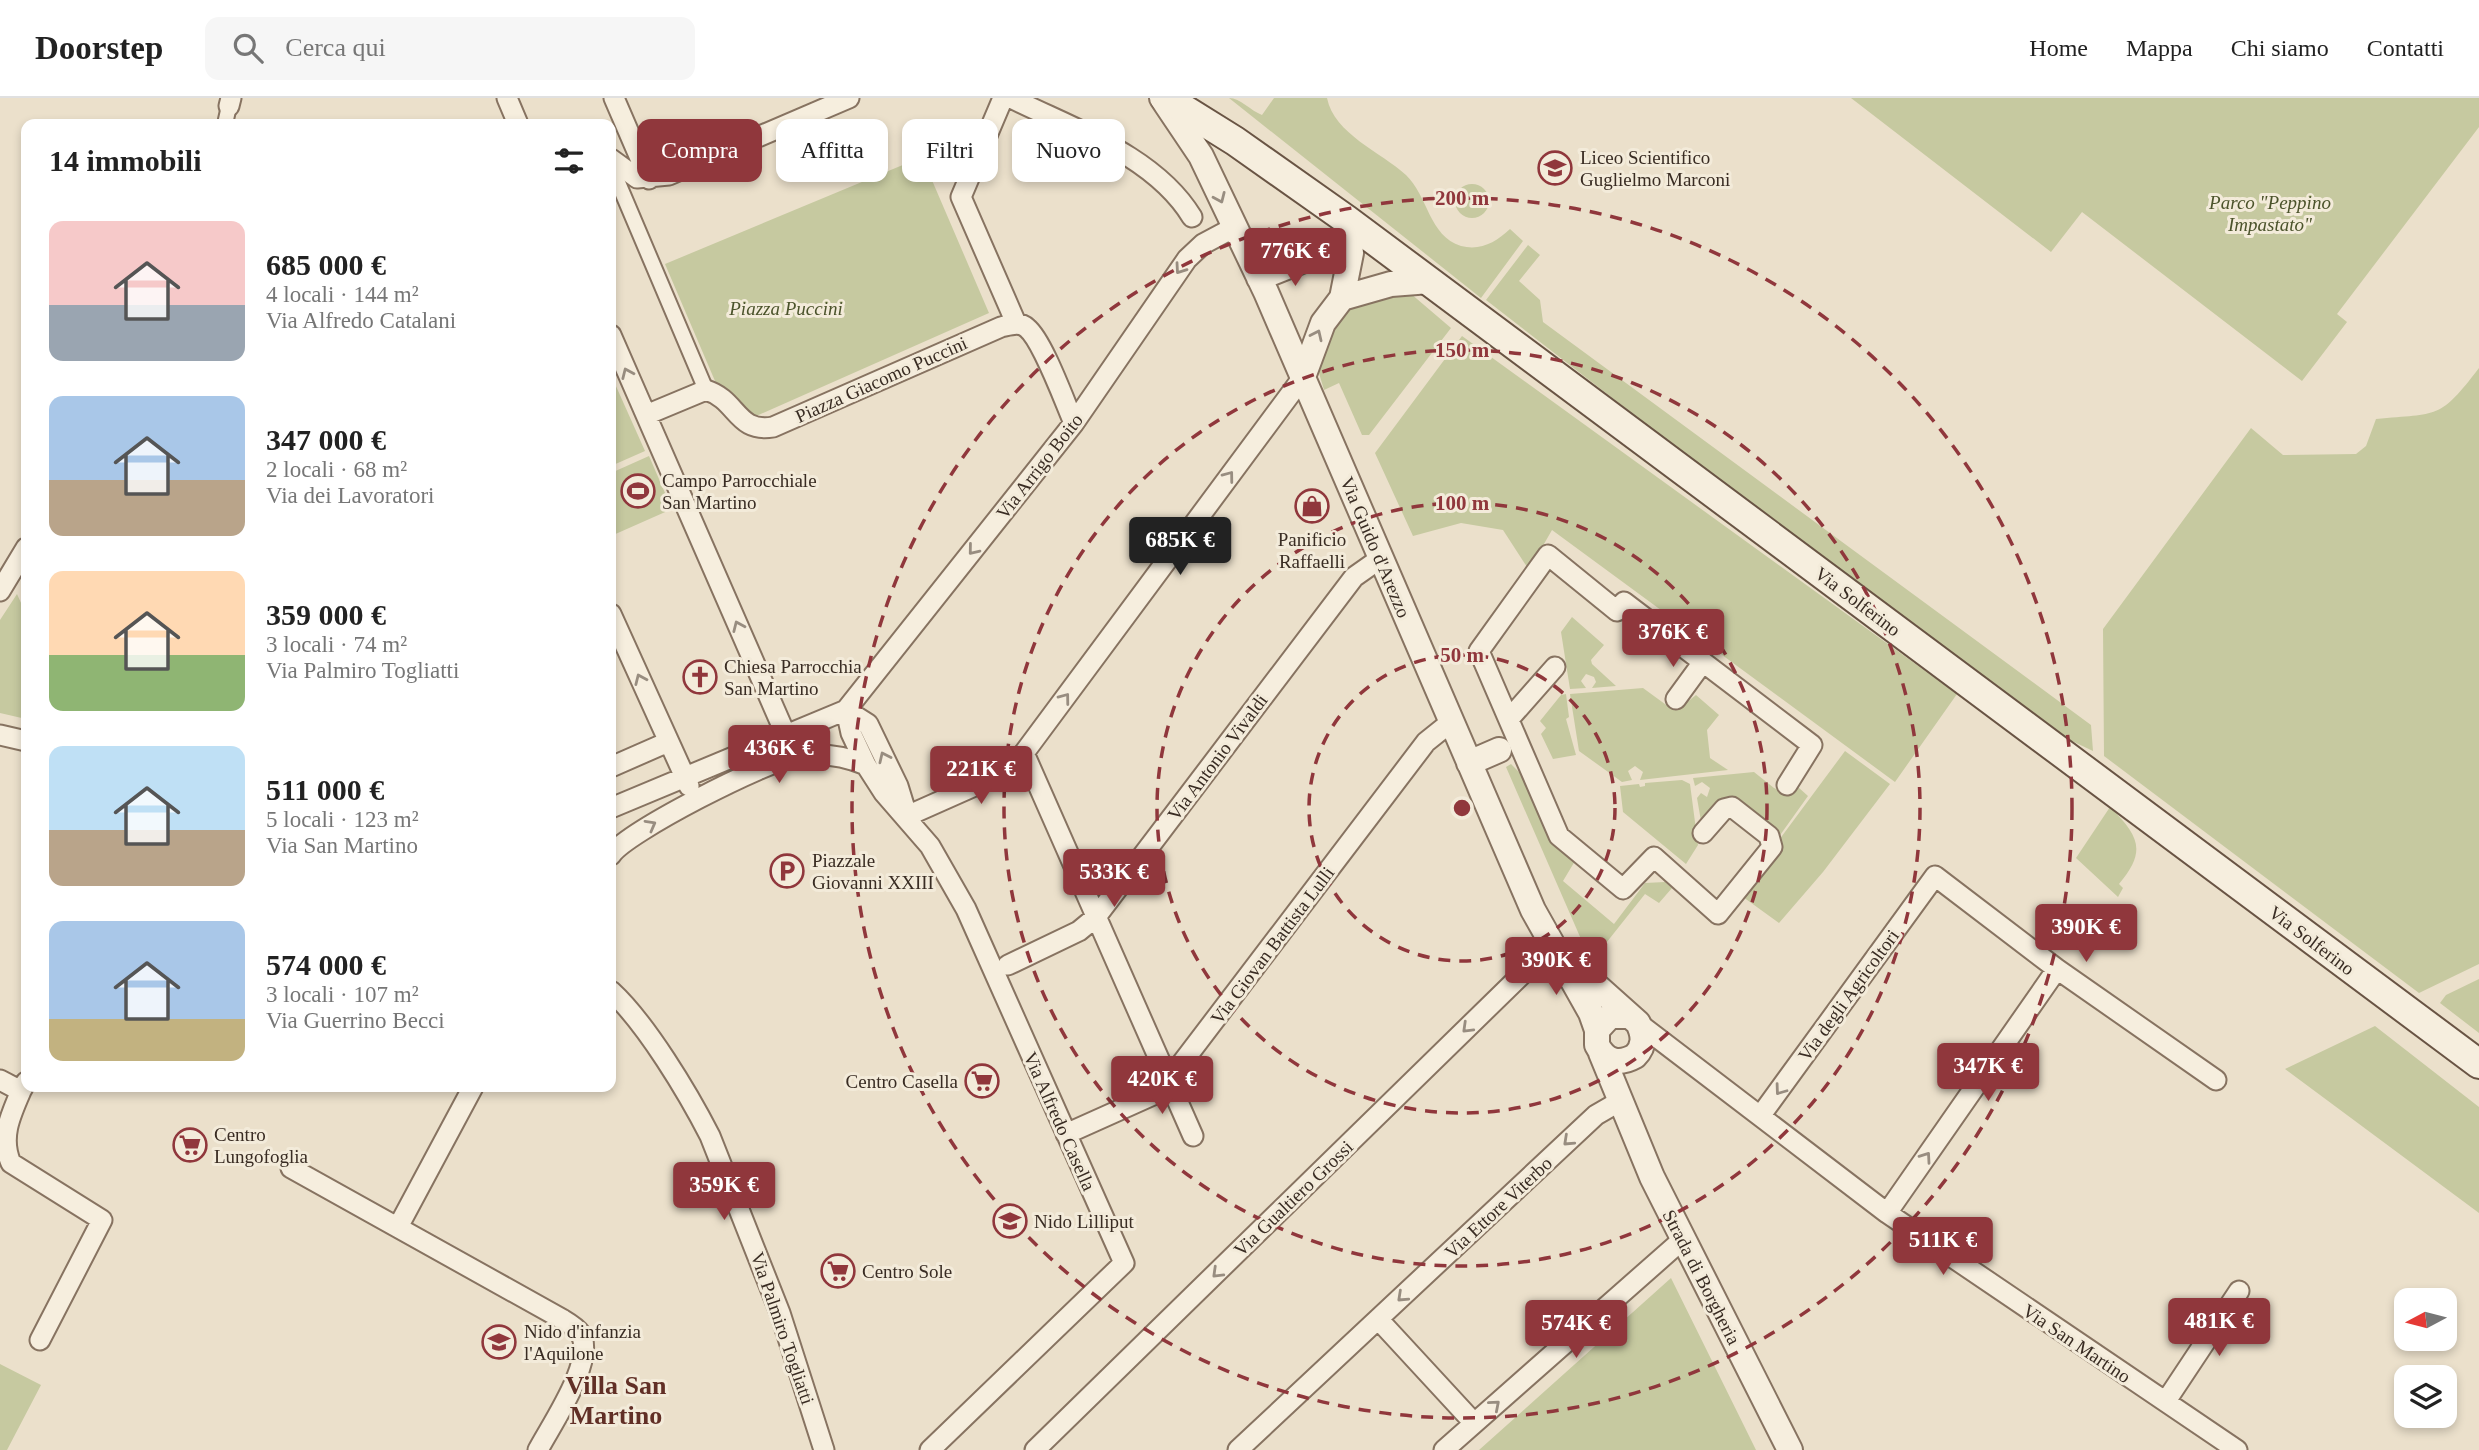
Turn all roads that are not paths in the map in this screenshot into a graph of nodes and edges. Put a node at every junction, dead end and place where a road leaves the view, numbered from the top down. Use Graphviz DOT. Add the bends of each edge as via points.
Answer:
graph roads {
  1 [pos="507,98"];
  2 [pos="614,98"];
  3 [pos="849,98"];
  4 [pos="1003,98"];
  5 [pos="1011,98"];
  6 [pos="1163,98"];
  7 [pos="1193,98"];
  8 [pos="516,119"];
  9 [pos="762,135"];
  10 [pos="1235,141"];
  11 [pos="637,151"];
  12 [pos="616,163"];
  13 [pos="616,178"];
  14 [pos="637,178"];
  15 [pos="1192,217"];
  16 [pos="1347,220"];
  17 [pos="1233,228"];
  18 [pos="1314,256"];
  19 [pos="1259,278"];
  20 [pos="1430,281"];
  21 [pos="1342,298"];
  22 [pos="1016,323"];
  23 [pos="616,346"];
  24 [pos="1303,377"];
  25 [pos="706,390"];
  26 [pos="646,415"];
  27 [pos="1074,424"];
  28 [pos="21,556"];
  29 [pos="1381,558"];
  30 [pos="0,591"];
  31 [pos="616,625"];
  32 [pos="1703,662"];
  33 [pos="1555,667"];
  34 [pos="1676,699"];
  35 [pos="846,710"];
  36 [pos="1509,719"];
  37 [pos="1451,722"];
  38 [pos="0,735"];
  39 [pos="785,735"];
  40 [pos="21,740"];
  41 [pos="668,742"];
  42 [pos="1509,746"];
  43 [pos="1024,753"];
  44 [pos="795,756"];
  45 [pos="1469,763"];
  46 [pos="616,765"];
  47 [pos="866,765"];
  48 [pos="685,777"];
  49 [pos="1787,785"];
  50 [pos="695,800"];
  51 [pos="616,806"];
  52 [pos="907,816"];
  53 [pos="1703,833"];
  54 [pos="616,850"];
  55 [pos="1096,917"];
  56 [pos="1551,946"];
  57 [pos="1008,965"];
  58 [pos="2057,969"];
  59 [pos="616,994"];
  60 [pos="1633,1019"];
  61 [pos="1599,1041"];
  62 [pos="1637,1054"];
  63 [pos="1683,1057"];
  64 [pos="2479,1064"];
  65 [pos="0,1080"];
  66 [pos="1169,1080"];
  67 [pos="2216,1080"];
  68 [pos="21,1085"];
  69 [pos="21,1092"];
  70 [pos="470,1092"];
  71 [pos="1622,1100"];
  72 [pos="1761,1115"];
  73 [pos="1066,1134"];
  74 [pos="1193,1136"];
  75 [pos="291,1168"];
  76 [pos="1887,1213"];
  77 [pos="398,1227"];
  78 [pos="1682,1240"];
  79 [pos="2239,1292"];
  80 [pos="1378,1319"];
  81 [pos="40,1340"];
  82 [pos="2166,1402"];
  83 [pos="1474,1423"];
  84 [pos="538,1450"];
  85 [pos="824,1450"];
  86 [pos="930,1450"];
  87 [pos="1035,1450"];
  88 [pos="1238,1450"];
  89 [pos="1444,1450"];
  90 [pos="1790,1450"];
  91 [pos="2237,1450"];
  1 -- 8 [label="street"];
  2 -- 11 [label="street"];
  3 -- 9 [label="street"];
  4 -- 22 [label="street" via="961,197"];
  5 -- 15 [label="street" via="1148,169"];
  6 -- 10 [label="main road, Via Solferino"];
  6 -- 17 [label="street, Via Guido d'Arezzo, one-way" via="1195,145"];
  7 -- 10 [label="main road, Via Solferino"];
  10 -- 16 [label="main road, Via Solferino"];
  12 -- 14 [label="street"];
  13 -- 25 [label="street"];
  16 -- 20 [label="main road, Via Solferino"];
  16 -- 21 [label="street" via="1351,253"];
  17 -- 19 [label="street, Via Guido d'Arezzo"];
  17 -- 27 [label="street, Via Arrigo Boito, one-way" via="1187,259"];
  18 -- 19 [label="street"];
  19 -- 24 [label="street, Via Guido d'Arezzo"];
  20 -- 21 [label="street" via="1391,284"];
  20 -- 64 [label="main road, Via Solferino"];
  24 -- 21 [label="street, one-way" via="1323,323"];
  22 -- 25 [label="street, Piazza Giacomo Puccini" via="773,427 758,429 745,424 731,405"];
  22 -- 27 [label="street" via="1027,327 1037,341"];
  26 -- 23 [label="street, one-way"];
  24 -- 29 [label="street, Via Guido d'Arezzo"];
  43 -- 24 [label="street, one-way"];
  25 -- 26 [label="street"];
  39 -- 26 [label="street, one-way"];
  27 -- 35 [label="street, Via Arrigo Boito, one-way"];
  28 -- 30 [label="street"];
  29 -- 37 [label="street, Via Guido d'Arezzo"];
  29 -- 55 [label="street, Via Antonio Vivaldi" via="1353,577"];
  41 -- 31 [label="street, one-way"];
  32 -- 34 [label="street"];
  32 -- 36 [label="street" via="1624,602 1617,611 1548,555 1479,651"];
  32 -- 49 [label="street" via="1812,745"];
  33 -- 36 [label="street"];
  35 -- 39 [label="street"];
  35 -- 47 [label="street, Via Alfredo Casella"];
  52 -- 35 [label="street, Via Alfredo Casella, one-way" via="868,724"];
  36 -- 42 [label="street"];
  37 -- 45 [label="street, Via Guido d'Arezzo"];
  37 -- 66 [label="street, Via Giovan Battista Lulli" via="1426,742"];
  38 -- 40 [label="street"];
  39 -- 44 [label="street"];
  39 -- 48 [label="street"];
  41 -- 46 [label="street"];
  41 -- 48 [label="street"];
  42 -- 45 [label="street"];
  42 -- 53 [label="street" via="1559,836 1623,889 1654,857 1718,914 1772,847 1769,836 1732,807 1724,808"];
  43 -- 52 [label="street" via="1006,772"];
  43 -- 55 [label="street"];
  44 -- 47 [label="street" via="849,758"];
  44 -- 50 [label="street"];
  45 -- 56 [label="street, Via Guido d'Arezzo"];
  47 -- 52 [label="street, Via Alfredo Casella" via="884,793"];
  48 -- 50 [label="street"];
  48 -- 51 [label="street"];
  54 -- 50 [label="street, one-way" via="631,835"];
  52 -- 73 [label="street, Via Alfredo Casella" via="966,909"];
  55 -- 57 [label="street, Via Antonio Vivaldi" via="1079,931"];
  55 -- 66 [label="street"];
  56 -- 60 [label="street"];
  56 -- 61 [label="street, Strada di Borgheria" via="1587,1004"];
  56 -- 87 [label="street, Via Gualtiero Grossi, one-way"];
  58 -- 67 [label="street"];
  58 -- 72 [label="street, Via degli Agricoltori, one-way" via="1935,876"];
  76 -- 58 [label="street, one-way"];
  59 -- 85 [label="street, Via Palmiro Togliatti" via="670,1069 710,1136 780,1312"];
  60 -- 61 [label="street" via="1610,1016"];
  60 -- 62 [label="street" via="1643,1042"];
  60 -- 63 [label="street, Via San Martino"];
  61 -- 62 [label="street" via="1617,1062"];
  61 -- 71 [label="street, Strada di Borgheria"];
  62 -- 63 [label="street, Via San Martino" via="1656,1050"];
  62 -- 71 [label="street" via="1628,1070"];
  63 -- 72 [label="street, Via San Martino"];
  65 -- 68 [label="street"];
  66 -- 73 [label="street, Via Giovan Battista Lulli" via="1153,1094"];
  66 -- 74 [label="street"];
  69 -- 81 [label="street" via="6,1126 5,1150 11,1163 102,1220"];
  70 -- 77 [label="street"];
  71 -- 78 [label="street, Strada di Borgheria" via="1651,1177"];
  71 -- 80 [label="street, Via Ettore Viterbo, one-way" via="1596,1115"];
  72 -- 76 [label="street, Via San Martino"];
  73 -- 86 [label="street, Via Alfredo Casella" via="1124,1263"];
  75 -- 77 [label="street"];
  76 -- 82 [label="street, Via San Martino"];
  77 -- 84 [label="street" via="562,1318 580,1333 585,1350 579,1372"];
  83 -- 78 [label="street, one-way"];
  78 -- 90 [label="street, Strada di Borgheria"];
  79 -- 82 [label="street"];
  80 -- 83 [label="street"];
  80 -- 88 [label="street, Via Ettore Viterbo"];
  82 -- 91 [label="street, Via San Martino"];
  83 -- 89 [label="street"];
}
